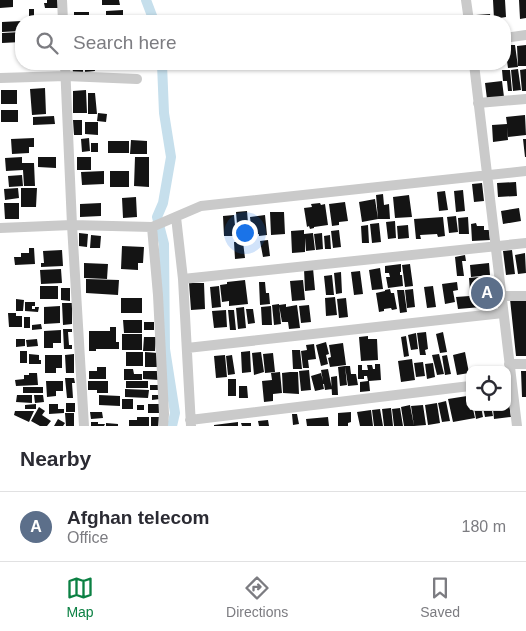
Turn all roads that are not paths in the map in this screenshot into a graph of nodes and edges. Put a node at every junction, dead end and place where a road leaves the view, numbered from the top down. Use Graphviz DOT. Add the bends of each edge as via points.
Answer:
graph roads {
  1 [pos="62,0"];
  2 [pos="466,0"];
  3 [pos="63,15"];
  4 [pos="468,15"];
  5 [pos="526,35"];
  6 [pos="511,37"];
  7 [pos="66,70"];
  8 [pos="475,70"];
  9 [pos="66,76"];
  10 [pos="0,78"];
  11 [pos="137,79"];
  12 [pos="526,99"];
  13 [pos="478,103"];
  14 [pos="526,171"];
  15 [pos="487,176"];
  16 [pos="176,217"];
  17 [pos="0,219"];
  18 [pos="72,225"];
  19 [pos="152,227"];
  20 [pos="0,228"];
  21 [pos="526,242"];
  22 [pos="495,246"];
  23 [pos="184,280"];
  24 [pos="501,296"];
  25 [pos="526,296"];
  26 [pos="503,313"];
  27 [pos="187,348"];
  28 [pos="509,364"];
  29 [pos="526,364"];
  30 [pos="466,387"];
  31 [pos="511,394"];
  32 [pos="191,423"];
  33 [pos="84,426"];
  34 [pos="163,426"];
  35 [pos="516,426"];
  1 -- 3 [label="street"];
  2 -- 4 [label="street"];
  5 -- 6 [label="street"];
  7 -- 9 [label="street"];
  8 -- 13 [label="street"];
  9 -- 10 [label="street"];
  9 -- 11 [label="street"];
  9 -- 18 [label="street"];
  12 -- 13 [label="street"];
  13 -- 15 [label="street"];
  14 -- 15 [label="street"];
  15 -- 16 [label="street" via="201,206"];
  15 -- 22 [label="street"];
  16 -- 19 [label="street"];
  16 -- 23 [label="street"];
  17 -- 20 [label="street"];
  18 -- 19 [label="street"];
  18 -- 20 [label="street"];
  18 -- 33 [label="street"];
  19 -- 34 [label="street"];
  21 -- 22 [label="street"];
  22 -- 23 [label="street"];
  22 -- 24 [label="street"];
  23 -- 27 [label="street"];
  24 -- 25 [label="street"];
  24 -- 26 [label="street"];
  26 -- 27 [label="street"];
  26 -- 28 [label="street"];
  27 -- 32 [label="street"];
  28 -- 29 [label="street"];
  30 -- 32 [label="street"];
  31 -- 35 [label="street"];
}
